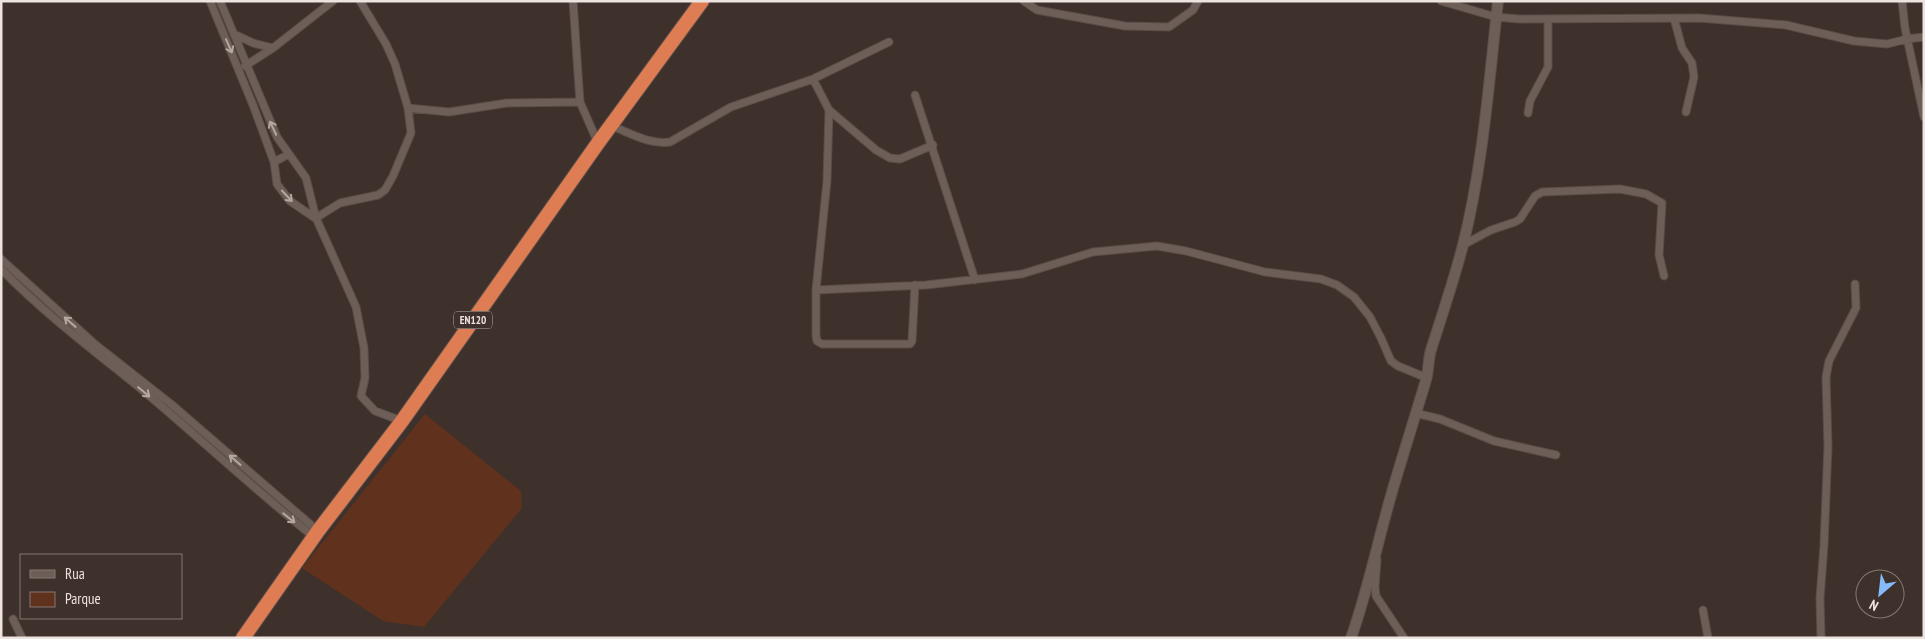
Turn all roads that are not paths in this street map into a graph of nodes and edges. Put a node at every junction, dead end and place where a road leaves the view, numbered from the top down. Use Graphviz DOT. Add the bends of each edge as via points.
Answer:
graph roads {
  1 [pos="210,1"];
  2 [pos="220,1"];
  3 [pos="333,1"];
  4 [pos="360,1"];
  5 [pos="572,1"];
  6 [pos="702,1"];
  7 [pos="1024,1"];
  8 [pos="1198,1"];
  9 [pos="1441,1"];
  10 [pos="1498,1"];
  11 [pos="1902,1"];
  12 [pos="1496,17"];
  13 [pos="1674,18"];
  14 [pos="1548,20"];
  15 [pos="234,34"];
  16 [pos="1924,37"];
  17 [pos="1907,39"];
  18 [pos="890,42"];
  19 [pos="273,48"];
  20 [pos="247,65"];
  21 [pos="238,69"];
  22 [pos="812,78"];
  23 [pos="915,95"];
  24 [pos="580,102"];
  25 [pos="408,108"];
  26 [pos="829,110"];
  27 [pos="1686,112"];
  28 [pos="1528,113"];
  29 [pos="1924,115"];
  30 [pos="612,126"];
  31 [pos="598,143"];
  32 [pos="933,145"];
  33 [pos="289,154"];
  34 [pos="274,162"];
  35 [pos="316,218"];
  36 [pos="1463,245"];
  37 [pos="1,259"];
  38 [pos="1,269"];
  39 [pos="1664,276"];
  40 [pos="975,280"];
  41 [pos="1855,284"];
  42 [pos="915,285"];
  43 [pos="816,290"];
  44 [pos="1427,378"];
  45 [pos="1415,413"];
  46 [pos="402,421"];
  47 [pos="1556,455"];
  48 [pos="316,534"];
  49 [pos="1378,547"];
  50 [pos="1703,610"];
  51 [pos="13,619"];
  52 [pos="22,638"];
  53 [pos="243,638"];
  54 [pos="1351,638"];
  55 [pos="1404,638"];
  56 [pos="1708,638"];
  57 [pos="1821,638"];
  1 -- 21 [label="street, one-way"];
  2 -- 15 [label="street"];
  3 -- 19 [label="street"];
  4 -- 25 [label="street" via="395,64"];
  5 -- 24 [label="street"];
  6 -- 30 [label="highway, EN120"];
  7 -- 8 [label="street" via="1037,10 1125,26 1169,27 1193,10"];
  9 -- 12 [label="street"];
  10 -- 12 [label="street"];
  11 -- 17 [label="street"];
  12 -- 14 [label="street"];
  12 -- 36 [label="street" via="1488,99"];
  13 -- 14 [label="street"];
  13 -- 17 [label="street" via="1786,25 1854,41 1887,44"];
  13 -- 27 [label="street" via="1682,48 1692,63 1694,77"];
  14 -- 28 [label="street" via="1548,67 1530,101"];
  15 -- 19 [label="street"];
  15 -- 20 [label="street"];
  16 -- 17 [label="street"];
  17 -- 29 [label="street"];
  18 -- 22 [label="street"];
  19 -- 20 [label="street"];
  20 -- 21 [label="street"];
  33 -- 20 [label="street, one-way" via="273,128"];
  21 -- 34 [label="street"];
  22 -- 26 [label="street"];
  22 -- 30 [label="street" via="731,107 670,142 651,141"];
  23 -- 32 [label="street"];
  24 -- 25 [label="street" via="507,104 449,112"];
  24 -- 31 [label="street"];
  25 -- 35 [label="street" via="411,133 384,190 340,203"];
  26 -- 32 [label="street" via="890,158 900,159"];
  26 -- 43 [label="street" via="827,181"];
  30 -- 31 [label="highway, EN120"];
  31 -- 46 [label="highway, EN120"];
  32 -- 40 [label="street"];
  33 -- 34 [label="street"];
  33 -- 35 [label="street" via="306,178"];
  34 -- 35 [label="street, one-way" via="283,193"];
  35 -- 46 [label="street" via="356,307 364,348 365,378 361,396 375,411"];
  36 -- 39 [label="street" via="1520,219 1535,196 1542,192 1620,189 1646,194 1662,203 1658,254"];
  36 -- 44 [label="street" via="1430,352"];
  48 -- 37 [label="street, one-way" via="171,404 96,345"];
  38 -- 48 [label="street, one-way" via="265,498"];
  40 -- 42 [label="street"];
  40 -- 44 [label="street" via="1022,274 1093,252 1157,246 1265,272 1321,279 1338,285 1354,297 1370,318 1391,361"];
  41 -- 57 [label="street" via="1856,308 1829,361 1826,377 1828,446"];
  42 -- 43 [label="street"];
  42 -- 43 [label="street" via="910,344 822,344 816,336"];
  44 -- 45 [label="street"];
  45 -- 47 [label="street" via="1440,419 1494,441"];
  45 -- 49 [label="street"];
  46 -- 48 [label="highway, EN120"];
  48 -- 53 [label="highway, EN120"];
  49 -- 54 [label="street"];
  49 -- 55 [label="street" via="1376,596"];
  50 -- 56 [label="street"];
  51 -- 52 [label="street"];
}
